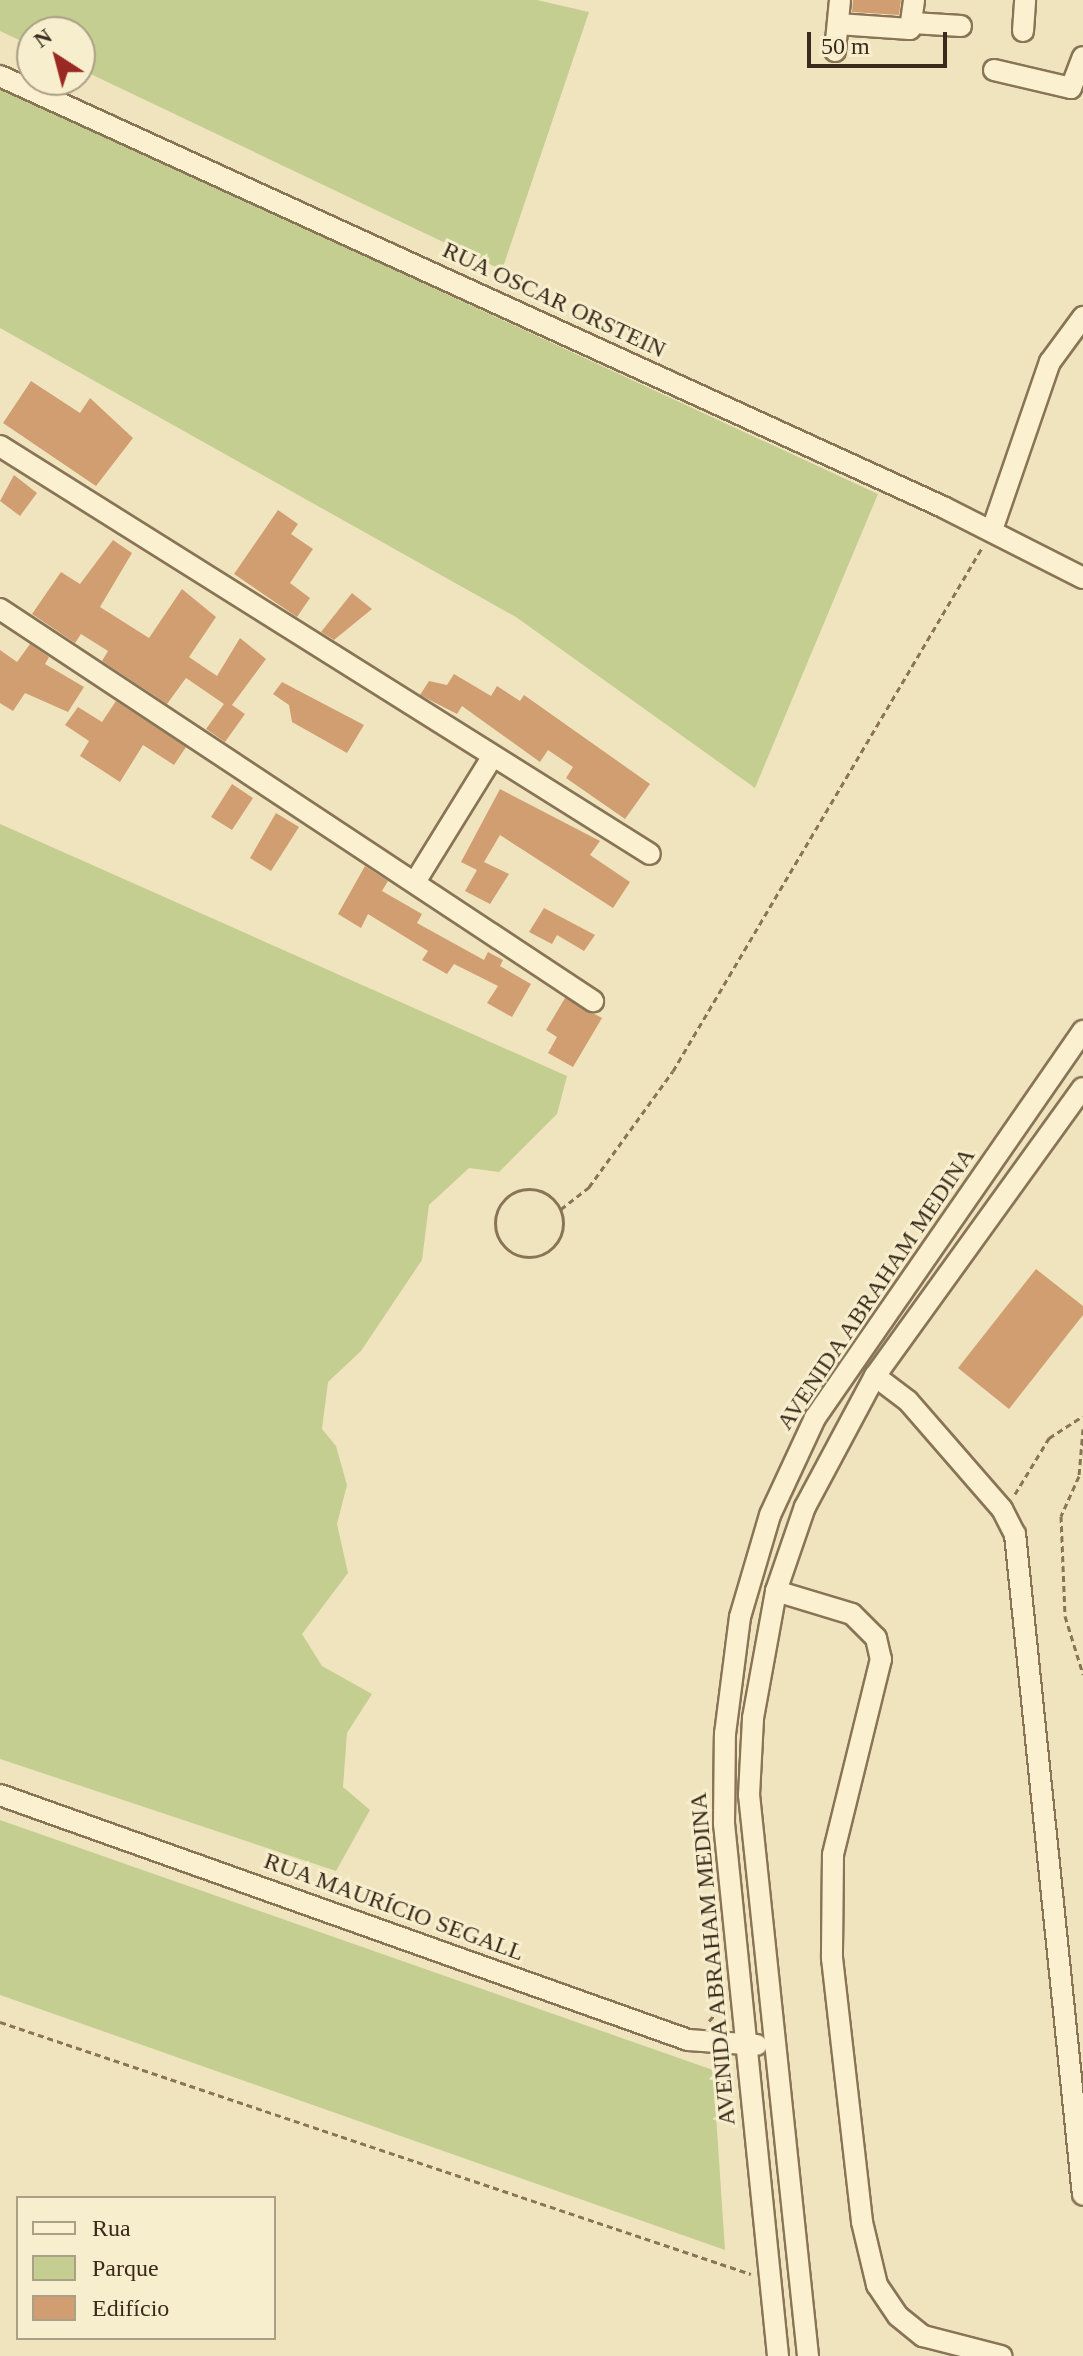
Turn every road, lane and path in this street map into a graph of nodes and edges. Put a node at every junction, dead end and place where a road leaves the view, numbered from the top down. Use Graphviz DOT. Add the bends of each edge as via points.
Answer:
graph roads {
  1 [pos="840,0"];
  2 [pos="914,0"];
  3 [pos="1025,0"];
  4 [pos="913,23"];
  5 [pos="838,24"];
  6 [pos="961,26"];
  7 [pos="1023,31"];
  8 [pos="835,51"];
  9 [pos="1083,57"];
  10 [pos="994,70"];
  11 [pos="0,76"];
  12 [pos="1083,317"];
  13 [pos="0,446"];
  14 [pos="992,530"];
  15 [pos="1083,578"];
  16 [pos="0,609"];
  17 [pos="491,759"];
  18 [pos="650,854"];
  19 [pos="415,882"];
  20 [pos="593,1001"];
  21 [pos="1083,1031"];
  22 [pos="1083,1088"];
  23 [pos="961,1205"];
  24 [pos="561,1209"];
  25 [pos="985,1224"];
  26 [pos="938,1239"];
  27 [pos="960,1258"];
  28 [pos="875,1376"];
  29 [pos="1083,1416"];
  30 [pos="1083,1429"];
  31 [pos="1002,1509"];
  32 [pos="776,1591"];
  33 [pos="1083,1674"];
  34 [pos="0,1795"];
  35 [pos="0,2022"];
  36 [pos="774,2044"];
  37 [pos="746,2046"];
  38 [pos="1083,2195"];
  39 [pos="770,2280"];
  40 [pos="778,2356"];
  41 [pos="808,2356"];
  42 [pos="1001,2356"];
  1 -- 5 [label="street"];
  2 -- 4 [label="street"];
  3 -- 7 [label="street"];
  4 -- 5 [label="street" via="904,30"];
  4 -- 6 [label="street"];
  5 -- 8 [label="street"];
  9 -- 10 [label="street" via="1071,88"];
  11 -- 14 [label="street, RUA OSCAR ORSTEIN"];
  12 -- 14 [label="street" via="1050,362"];
  13 -- 17 [label="street"];
  14 -- 15 [label="street, RUA OSCAR ORSTEIN"];
  14 -- 24 [label="path" via="673,1071 589,1187"];
  16 -- 19 [label="street"];
  17 -- 18 [label="street"];
  17 -- 19 [label="street"];
  19 -- 20 [label="street"];
  21 -- 23 [label="street, AVENIDA ABRAHAM MEDINA"];
  22 -- 25 [label="street, AVENIDA ABRAHAM MEDINA"];
  23 -- 25 [label="street" via="965,1221"];
  23 -- 26 [label="street, AVENIDA ABRAHAM MEDINA"];
  24 -- 24 [label="path" via="543,1191 516,1191 498,1209 497,1236 516,1254 542,1254 561,1236"];
  25 -- 27 [label="street, AVENIDA ABRAHAM MEDINA"];
  26 -- 27 [label="street" via="957,1241"];
  26 -- 37 [label="street, AVENIDA ABRAHAM MEDINA" via="815,1418 770,1515 740,1617 723,1774"];
  27 -- 28 [label="street, AVENIDA ABRAHAM MEDINA"];
  28 -- 31 [label="street" via="908,1401"];
  28 -- 32 [label="street, AVENIDA ABRAHAM MEDINA" via="805,1507"];
  29 -- 31 [label="path" via="1049,1438"];
  30 -- 33 [label="path" via="1079,1476 1061,1516 1065,1616"];
  31 -- 38 [label="street" via="1022,1578"];
  32 -- 36 [label="street, AVENIDA ABRAHAM MEDINA" via="753,1718 749,1795"];
  32 -- 42 [label="street" via="852,1614 876,1638 881,1659 875,1708 840,1815 832,1914 840,2051 877,2285 898,2316 923,2336"];
  34 -- 37 [label="street, RUA MAURÍCIO SEGALL" via="688,2040"];
  35 -- 39 [label="path"];
  36 -- 37 [label="street, RUA MAURÍCIO SEGALL"];
  36 -- 41 [label="street, AVENIDA ABRAHAM MEDINA"];
  37 -- 39 [label="street, AVENIDA ABRAHAM MEDINA"];
  39 -- 40 [label="street, AVENIDA ABRAHAM MEDINA"];
}
